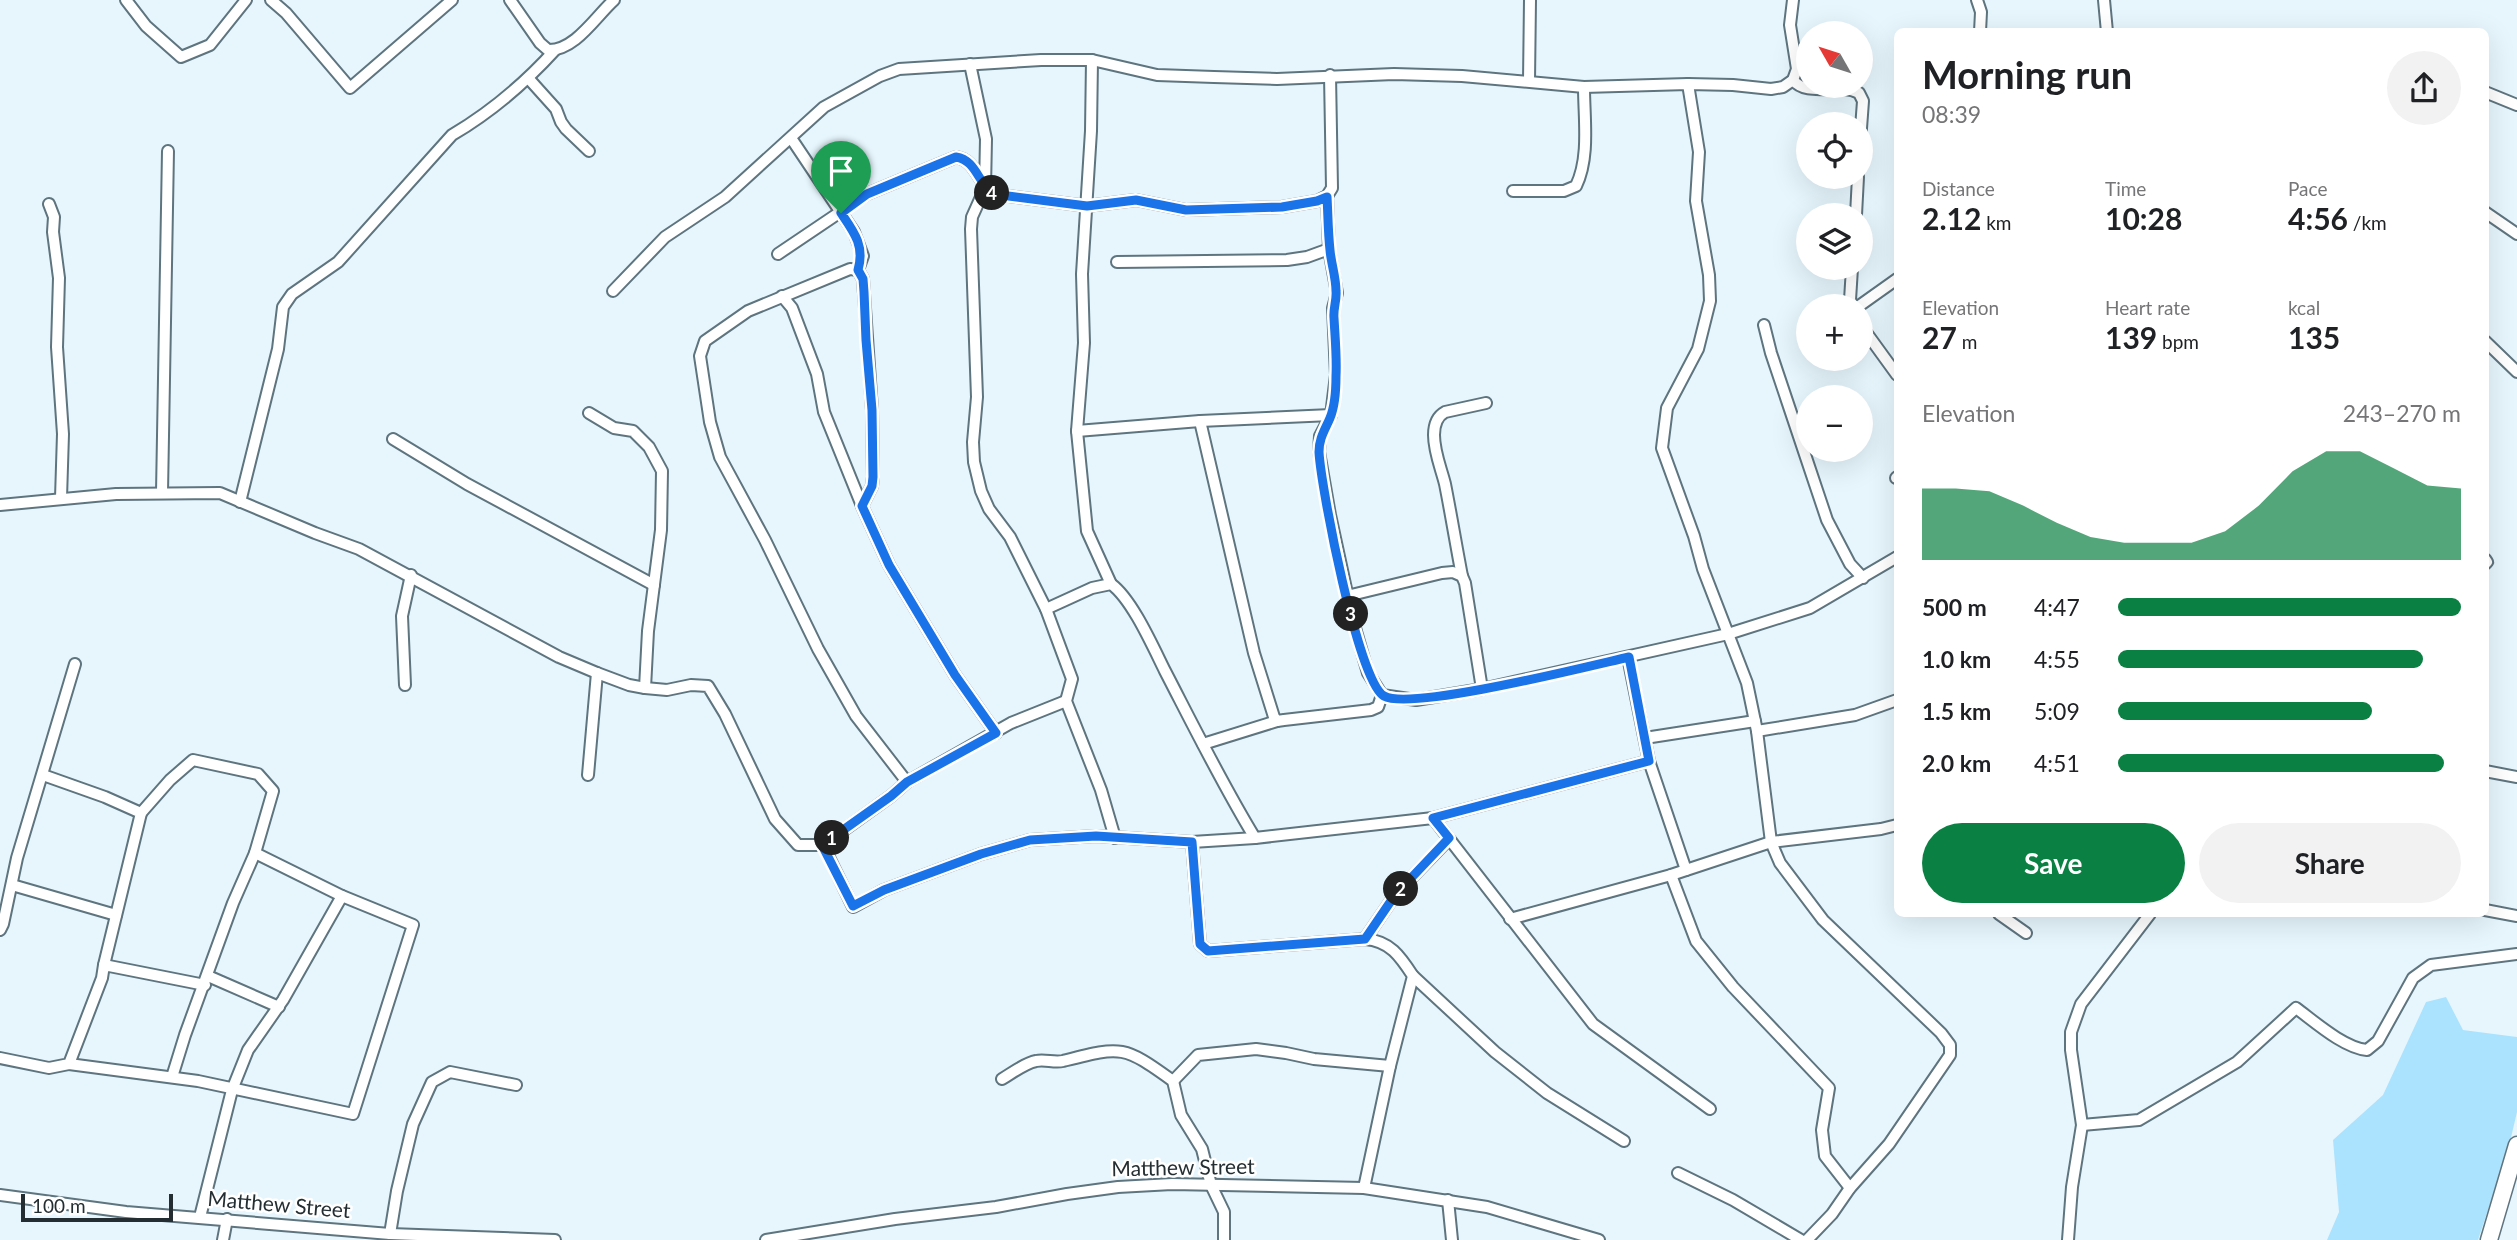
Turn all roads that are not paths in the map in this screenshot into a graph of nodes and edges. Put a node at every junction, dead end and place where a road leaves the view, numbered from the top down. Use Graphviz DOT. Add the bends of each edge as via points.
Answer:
graph roads {
  1 [pos="126,0"];
  2 [pos="247,0"];
  3 [pos="271,0"];
  4 [pos="452,0"];
  5 [pos="510,0"];
  6 [pos="614,0"];
  7 [pos="1530,0"];
  8 [pos="1793,0"];
  9 [pos="1977,0"];
  10 [pos="2104,0"];
  11 [pos="1980,28"];
  12 [pos="2107,28"];
  13 [pos="555,50"];
  14 [pos="1092,60"];
  15 [pos="971,64"];
  16 [pos="1330,75"];
  17 [pos="529,79"];
  18 [pos="1793,80"];
  19 [pos="1528,81"];
  20 [pos="1688,84"];
  21 [pos="1584,87"];
  22 [pos="2489,94"];
  23 [pos="2517,105"];
  24 [pos="1862,112"];
  25 [pos="791,138"];
  26 [pos="168,151"];
  27 [pos="589,151"];
  28 [pos="985,188"];
  29 [pos="1513,191"];
  30 [pos="1327,197"];
  31 [pos="49,204"];
  32 [pos="1087,206"];
  33 [pos="841,213"];
  34 [pos="2489,215"];
  35 [pos="2517,234"];
  36 [pos="1329,249"];
  37 [pos="778,254"];
  38 [pos="1117,262"];
  39 [pos="858,270"];
  40 [pos="1894,281"];
  41 [pos="613,291"];
  42 [pos="782,296"];
  43 [pos="1873,296"];
  44 [pos="1764,325"];
  45 [pos="1873,342"];
  46 [pos="2489,345"];
  47 [pos="1894,370"];
  48 [pos="2517,372"];
  49 [pos="1486,403"];
  50 [pos="589,413"];
  51 [pos="1331,415"];
  52 [pos="1200,421"];
  53 [pos="1077,431"];
  54 [pos="393,439"];
  55 [pos="162,493"];
  56 [pos="61,498"];
  57 [pos="240,502"];
  58 [pos="0,505"];
  59 [pos="862,506"];
  60 [pos="1894,559"];
  61 [pos="411,575"];
  62 [pos="1462,576"];
  63 [pos="1863,578"];
  64 [pos="1111,584"];
  65 [pos="654,585"];
  66 [pos="1347,596"];
  67 [pos="1046,609"];
  68 [pos="1728,634"];
  69 [pos="1629,657"];
  70 [pos="75,664"];
  71 [pos="597,673"];
  72 [pos="405,685"];
  73 [pos="645,688"];
  74 [pos="1482,689"];
  75 [pos="1382,695"];
  76 [pos="1066,701"];
  77 [pos="1894,701"];
  78 [pos="1277,720"];
  79 [pos="1756,726"];
  80 [pos="996,733"];
  81 [pos="1645,738"];
  82 [pos="1203,744"];
  83 [pos="1649,761"];
  84 [pos="2489,772"];
  85 [pos="43,775"];
  86 [pos="588,775"];
  87 [pos="2517,777"];
  88 [pos="907,782"];
  89 [pos="141,813"];
  90 [pos="1433,818"];
  91 [pos="1894,827"];
  92 [pos="1115,838"];
  93 [pos="1255,838"];
  94 [pos="1449,838"];
  95 [pos="1192,842"];
  96 [pos="1771,842"];
  97 [pos="822,845"];
  98 [pos="255,853"];
  99 [pos="1686,870"];
  100 [pos="1671,875"];
  101 [pos="12,885"];
  102 [pos="342,896"];
  103 [pos="2489,911"];
  104 [pos="116,915"];
  105 [pos="2517,916"];
  106 [pos="2003,917"];
  107 [pos="2148,917"];
  108 [pos="1510,919"];
  109 [pos="0,930"];
  110 [pos="2026,933"];
  111 [pos="1365,939"];
  112 [pos="2517,954"];
  113 [pos="104,965"];
  114 [pos="1413,976"];
  115 [pos="206,980"];
  116 [pos="279,1007"];
  117 [pos="0,1058"];
  118 [pos="69,1064"];
  119 [pos="1390,1066"];
  120 [pos="172,1077"];
  121 [pos="1002,1079"];
  122 [pos="1173,1081"];
  123 [pos="516,1085"];
  124 [pos="232,1090"];
  125 [pos="1710,1109"];
  126 [pos="2082,1125"];
  127 [pos="1624,1141"];
  128 [pos="2517,1145"];
  129 [pos="1678,1173"];
  130 [pos="1211,1185"];
  131 [pos="1364,1188"];
  132 [pos="1850,1188"];
  133 [pos="0,1195"];
  134 [pos="1448,1200"];
  135 [pos="200,1217"];
  136 [pos="227,1219"];
  137 [pos="1559,1228"];
  138 [pos="390,1234"];
  139 [pos="452,1238"];
  140 [pos="223,1240"];
  141 [pos="555,1240"];
  142 [pos="766,1240"];
  143 [pos="1224,1240"];
  144 [pos="1452,1240"];
  145 [pos="1555,1240"];
  146 [pos="1599,1240"];
  147 [pos="1801,1240"];
  148 [pos="1807,1240"];
  149 [pos="2068,1240"];
  150 [pos="2489,1240"];
  1 -- 2 [label="street" via="181,58 209,45"];
  3 -- 4 [label="street" via="350,88"];
  5 -- 13 [label="street" via="540,43"];
  6 -- 13 [label="street" via="566,46"];
  7 -- 19 [label="street"];
  8 -- 18 [label="street" via="1790,25 1797,69"];
  9 -- 11 [label="street"];
  10 -- 12 [label="street"];
  13 -- 17 [label="street"];
  14 -- 15 [label="street"];
  14 -- 16 [label="street" via="1157,75 1277,79"];
  14 -- 32 [label="street"];
  15 -- 25 [label="street" via="899,69 880,76 824,107"];
  15 -- 28 [label="street" via="986,139"];
  16 -- 19 [label="street"];
  16 -- 30 [label="street" via="1332,188"];
  17 -- 27 [label="street"];
  17 -- 57 [label="street" via="452,135 338,262 292,295 283,307 278,349"];
  18 -- 20 [label="street" via="1771,89"];
  18 -- 24 [label="street" via="1806,88 1845,87 1859,93"];
  19 -- 21 [label="street"];
  20 -- 21 [label="street"];
  20 -- 68 [label="street" via="1699,152 1696,201 1710,301 1698,349 1667,408 1662,448"];
  21 -- 29 [label="street" via="1585,145 1576,186 1564,191"];
  22 -- 23 [label="street"];
  25 -- 33 [label="street"];
  25 -- 41 [label="street" via="725,197 666,237"];
  26 -- 55 [label="street"];
  28 -- 32 [label="street" via="993,194"];
  28 -- 33 [label="street" via="968,162 956,157 867,194"];
  28 -- 67 [label="street" via="971,229 977,397 974,462 989,509 1010,537"];
  30 -- 32 [label="street" via="1282,207 1186,210 1136,200"];
  30 -- 36 [label="street"];
  31 -- 56 [label="street" via="59,278 57,347 64,434"];
  32 -- 53 [label="street"];
  33 -- 37 [label="street"];
  33 -- 39 [label="street" via="863,256"];
  34 -- 35 [label="street"];
  36 -- 38 [label="street" via="1287,260"];
  36 -- 51 [label="street" via="1337,293"];
  39 -- 42 [label="street" via="850,269"];
  39 -- 59 [label="street" via="863,279 872,410 873,477"];
  40 -- 43 [label="street"];
  42 -- 59 [label="street" via="792,308 817,374 824,412"];
  42 -- 88 [label="street" via="748,311 705,341 700,356 710,422 720,457 818,649 856,716"];
  44 -- 63 [label="street" via="1827,520 1850,564"];
  45 -- 47 [label="street"];
  46 -- 48 [label="street"];
  49 -- 62 [label="street" via="1438,415 1434,436"];
  50 -- 65 [label="street" via="614,428 633,431 649,447 662,471"];
  51 -- 52 [label="street"];
  51 -- 66 [label="street" via="1320,436 1319,452"];
  52 -- 53 [label="street"];
  52 -- 78 [label="street" via="1254,653"];
  53 -- 64 [label="street" via="1087,531"];
  54 -- 65 [label="street"];
  55 -- 56 [label="street"];
  55 -- 57 [label="street" via="220,493"];
  56 -- 58 [label="street"];
  57 -- 61 [label="street" via="359,548"];
  59 -- 80 [label="street" via="889,565"];
  60 -- 63 [label="street"];
  61 -- 71 [label="street" via="559,657"];
  61 -- 72 [label="street" via="402,616"];
  62 -- 66 [label="street" via="1442,573"];
  62 -- 74 [label="street"];
  63 -- 68 [label="street" via="1810,608"];
  64 -- 67 [label="street"];
  64 -- 82 [label="street" via="1121,591"];
  65 -- 73 [label="street"];
  66 -- 75 [label="street" via="1368,673"];
  67 -- 76 [label="street" via="1072,679"];
  68 -- 69 [label="street"];
  68 -- 79 [label="street" via="1747,683"];
  69 -- 74 [label="street"];
  69 -- 81 [label="street"];
  70 -- 85 [label="street"];
  71 -- 73 [label="street"];
  71 -- 86 [label="street"];
  73 -- 97 [label="street" via="708,686 775,819 798,845"];
  74 -- 75 [label="street" via="1416,700"];
  75 -- 78 [label="street" via="1378,707 1371,710"];
  76 -- 80 [label="street"];
  76 -- 92 [label="street"];
  77 -- 79 [label="street" via="1855,715"];
  78 -- 82 [label="street"];
  79 -- 81 [label="street"];
  79 -- 96 [label="street"];
  80 -- 88 [label="street"];
  81 -- 83 [label="street"];
  82 -- 93 [label="street"];
  83 -- 90 [label="street"];
  83 -- 99 [label="street"];
  84 -- 87 [label="street"];
  85 -- 89 [label="street"];
  85 -- 101 [label="street"];
  88 -- 97 [label="street"];
  89 -- 98 [label="street" via="193,760 258,774 273,791"];
  89 -- 104 [label="street"];
  90 -- 93 [label="street"];
  90 -- 94 [label="street"];
  91 -- 96 [label="street"];
  92 -- 95 [label="street"];
  92 -- 97 [label="street" via="1030,840 884,890 853,906"];
  93 -- 95 [label="street"];
  94 -- 108 [label="street"];
  94 -- 111 [label="street" via="1395,895"];
  95 -- 111 [label="street" via="1200,944 1208,951"];
  96 -- 99 [label="street"];
  96 -- 132 [label="street" via="1780,863 1824,920 1950,1045 1950,1055 1889,1144"];
  98 -- 102 [label="street"];
  98 -- 115 [label="street"];
  99 -- 100 [label="street"];
  100 -- 108 [label="street"];
  100 -- 132 [label="street" via="1696,941 1829,1088 1822,1130 1825,1156"];
  101 -- 104 [label="street"];
  101 -- 109 [label="street"];
  102 -- 116 [label="street"];
  102 -- 124 [label="street" via="413,925 353,1114"];
  103 -- 105 [label="street"];
  104 -- 113 [label="street"];
  106 -- 110 [label="street"];
  107 -- 126 [label="street" via="2081,1004 2071,1032"];
  108 -- 125 [label="street" via="1593,1024"];
  111 -- 114 [label="street" via="1381,941 1402,958"];
  112 -- 126 [label="street" via="2431,965 2413,978 2378,1041 2367,1050 2325,1030 2296,1008 2237,1062 2139,1121"];
  113 -- 115 [label="street"];
  113 -- 118 [label="street"];
  114 -- 119 [label="street"];
  114 -- 127 [label="street" via="1547,1093"];
  115 -- 116 [label="street"];
  115 -- 120 [label="street"];
  116 -- 124 [label="street" via="248,1050"];
  117 -- 118 [label="street" via="49,1069"];
  118 -- 120 [label="street"];
  119 -- 122 [label="street" via="1256,1049 1198,1055"];
  119 -- 131 [label="street"];
  120 -- 124 [label="street"];
  121 -- 122 [label="street" via="1035,1061 1059,1062 1116,1050 1140,1057"];
  122 -- 130 [label="street" via="1181,1115 1202,1149"];
  123 -- 138 [label="street" via="450,1072 432,1082 413,1124"];
  124 -- 135 [label="street"];
  126 -- 149 [label="street"];
  128 -- 150 [label="main road"];
  129 -- 147 [label="street"];
  130 -- 131 [label="street, Matthew Street"];
  130 -- 142 [label="street, Matthew Street" via="1118,1187"];
  130 -- 143 [label="street" via="1224,1212"];
  131 -- 134 [label="street, Matthew Street"];
  132 -- 148 [label="street"];
  133 -- 135 [label="street, Matthew Street"];
  134 -- 137 [label="street, Matthew Street"];
  134 -- 144 [label="street"];
  135 -- 136 [label="street, Matthew Street"];
  136 -- 138 [label="street, Matthew Street"];
  136 -- 140 [label="street"];
  137 -- 145 [label="street"];
  137 -- 146 [label="street, Matthew Street"];
  138 -- 139 [label="street, Matthew Street"];
  139 -- 141 [label="street, Matthew Street"];
}
